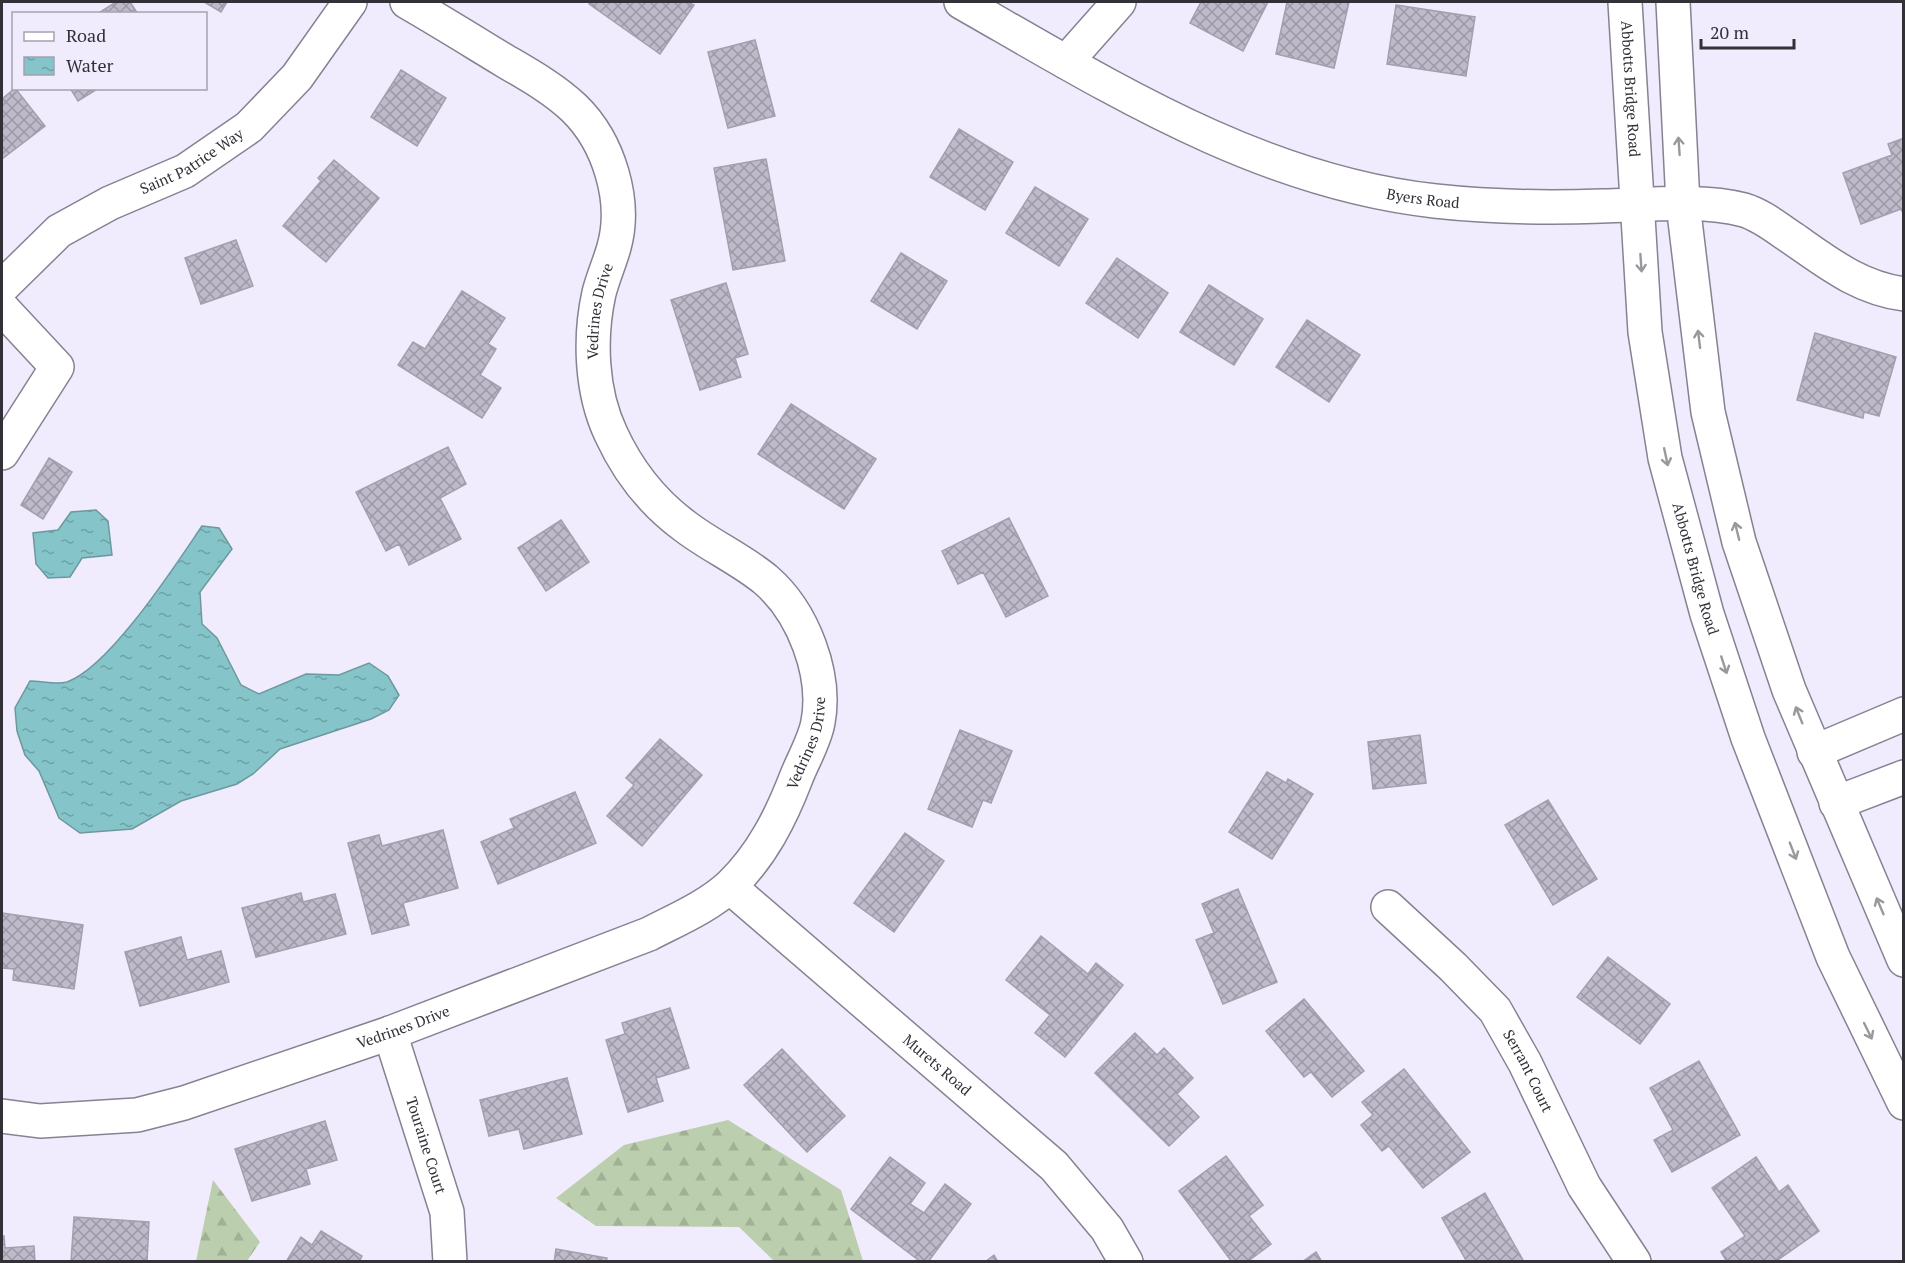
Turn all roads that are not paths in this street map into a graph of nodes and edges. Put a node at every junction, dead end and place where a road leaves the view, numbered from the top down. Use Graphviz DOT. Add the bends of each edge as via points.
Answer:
graph roads {
  1 [pos="350,2"];
  2 [pos="407,2"];
  3 [pos="961,2"];
  4 [pos="1119,2"];
  5 [pos="1625,2"];
  6 [pos="1673,2"];
  7 [pos="1066,62"];
  8 [pos="1683,204"];
  9 [pos="1637,205"];
  10 [pos="2,287"];
  11 [pos="1904,294"];
  12 [pos="2,308"];
  13 [pos="2,453"];
  14 [pos="1904,714"];
  15 [pos="1814,752"];
  16 [pos="1904,777"];
  17 [pos="1836,803"];
  18 [pos="730,886"];
  19 [pos="1388,907"];
  20 [pos="1904,960"];
  21 [pos="390,1033"];
  22 [pos="1904,1103"];
  23 [pos="2,1116"];
  24 [pos="450,1262"];
  25 [pos="1126,1262"];
  26 [pos="1634,1262"];
  1 -- 10 [label="street, Saint Patrice Way" via="297,77 249,127 184,171 110,203 59,231"];
  2 -- 18 [label="street, Vedrines Drive" via="552,89 576,109 593,132 611,170 618,208 615,244 600,291 593,337 597,387 609,431 627,466 654,499 685,527 766,581 790,609 809,644 818,682 818,722 780,819"];
  3 -- 7 [label="street, Byers Road"];
  4 -- 7 [label="street"];
  5 -- 9 [label="street, Abbotts Bridge Road"];
  8 -- 6 [label="street, one-way"];
  7 -- 9 [label="street, Byers Road" via="1130,99 1231,148 1337,183 1433,201 1545,208"];
  8 -- 9 [label="street, Byers Road"];
  8 -- 11 [label="street, Byers Road" via="1744,210 1767,220 1856,281"];
  15 -- 8 [label="street, one-way" via="1739,542 1708,411"];
  9 -- 22 [label="street, Abbotts Bridge Road, one-way" via="1645,332 1665,458 1707,614 1748,738 1833,957"];
  12 -- 13 [label="street" via="57,367"];
  14 -- 15 [label="street"];
  15 -- 17 [label="street"];
  16 -- 17 [label="street"];
  20 -- 17 [label="street, one-way"];
  18 -- 21 [label="street, Vedrines Drive" via="687,915 649,934"];
  18 -- 25 [label="street, Murets Road" via="1054,1166 1107,1229"];
  19 -- 26 [label="street, Serrant Court" via="1495,1010 1584,1186"];
  21 -- 23 [label="street, Vedrines Drive" via="184,1103 137,1115 40,1121"];
  21 -- 24 [label="street, Touraine Court" via="447,1212"];
}
